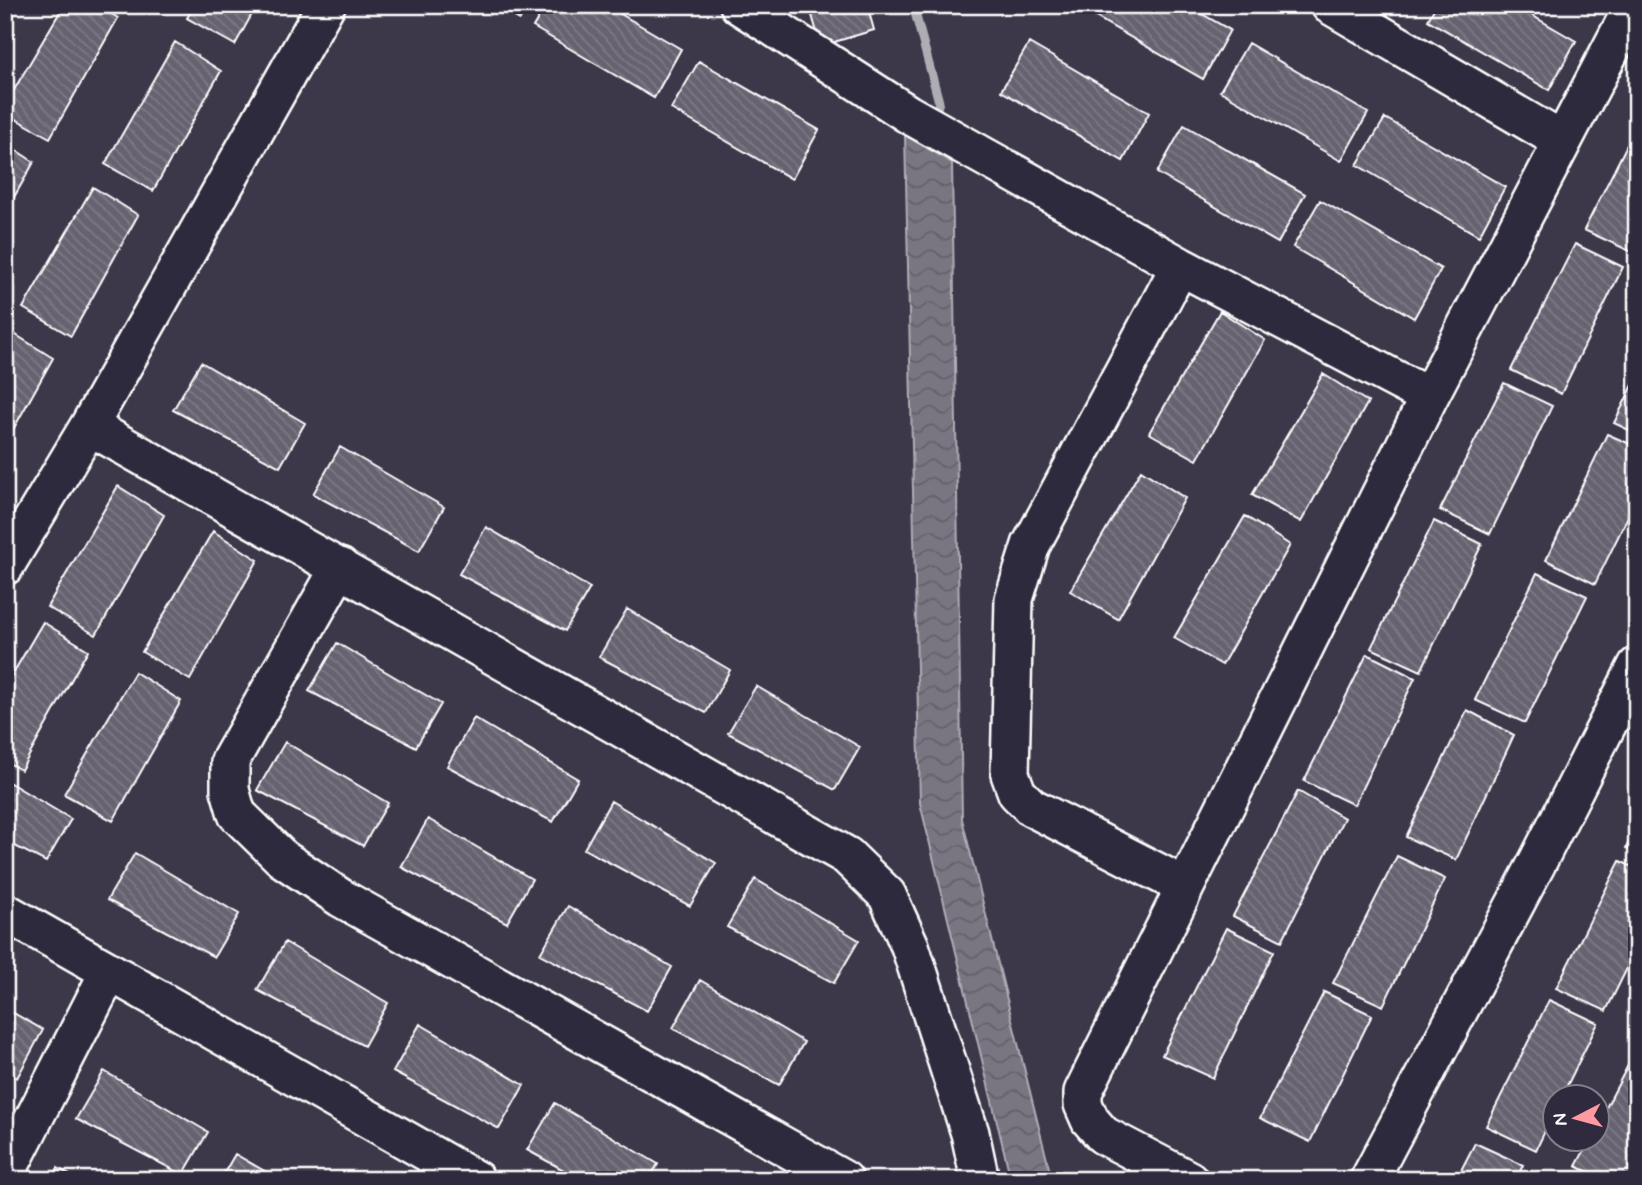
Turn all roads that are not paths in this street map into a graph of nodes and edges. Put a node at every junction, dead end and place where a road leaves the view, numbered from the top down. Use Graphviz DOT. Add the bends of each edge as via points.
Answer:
graph roads {
  1 [pos="326,5"];
  2 [pos="738,5"];
  3 [pos="1330,5"];
  4 [pos="1634,5"];
  5 [pos="1562,141"];
  6 [pos="1180,266"];
  7 [pos="1429,397"];
  8 [pos="89,426"];
  9 [pos="5,566"];
  10 [pos="340,567"];
  11 [pos="1637,666"];
  12 [pos="1184,886"];
  13 [pos="5,912"];
  14 [pos="109,972"];
  15 [pos="5,1175"];
  16 [pos="476,1180"];
  17 [pos="844,1180"];
  18 [pos="980,1180"];
  19 [pos="1189,1180"];
  20 [pos="1370,1180"];
  1 -- 8 [label="street"];
  2 -- 6 [label="street" via="908,114"];
  3 -- 5 [label="street"];
  4 -- 5 [label="street"];
  5 -- 7 [label="street"];
  6 -- 7 [label="street"];
  6 -- 12 [label="street" via="1031,545 1014,599 1010,774 1017,793 1031,807"];
  7 -- 12 [label="street"];
  8 -- 9 [label="street"];
  8 -- 10 [label="street"];
  10 -- 17 [label="street" via="230,761 230,790 237,814 282,859 341,898"];
  10 -- 18 [label="street" via="847,856 887,895 910,946 970,1133"];
  11 -- 20 [label="street"];
  12 -- 19 [label="street" via="1083,1092 1083,1104 1102,1135"];
  13 -- 14 [label="street"];
  14 -- 15 [label="street"];
  14 -- 16 [label="street"];
}
